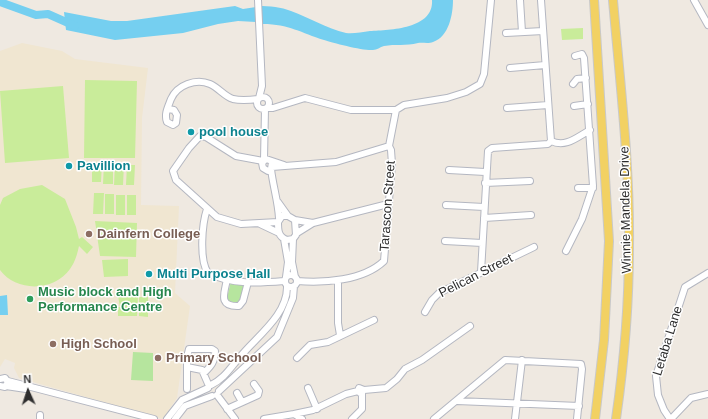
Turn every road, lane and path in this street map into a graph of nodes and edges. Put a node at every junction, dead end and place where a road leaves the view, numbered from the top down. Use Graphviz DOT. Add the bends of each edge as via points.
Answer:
graph roads {
  1 [pos="258,0"];
  2 [pos="491,0"];
  3 [pos="520,0"];
  4 [pos="541,0"];
  5 [pos="594,0"];
  6 [pos="613,0"];
  7 [pos="694,0"];
  8 [pos="708,26"];
  9 [pos="543,31"];
  10 [pos="522,32"];
  11 [pos="506,34"];
  12 [pos="575,56"];
  13 [pos="545,65"];
  14 [pos="510,68"];
  15 [pos="586,78"];
  16 [pos="573,84"];
  17 [pos="262,103"];
  18 [pos="588,104"];
  19 [pos="548,106"];
  20 [pos="574,106"];
  21 [pos="507,108"];
  22 [pos="168,109"];
  23 [pos="396,110"];
  24 [pos="590,130"];
  25 [pos="551,141"];
  26 [pos="389,146"];
  27 [pos="267,165"];
  28 [pos="449,170"];
  29 [pos="485,172"];
  30 [pos="530,181"];
  31 [pos="485,183"];
  32 [pos="578,188"];
  33 [pos="593,188"];
  34 [pos="278,202"];
  35 [pos="388,204"];
  36 [pos="446,205"];
  37 [pos="484,207"];
  38 [pos="207,209"];
  39 [pos="531,215"];
  40 [pos="288,216"];
  41 [pos="484,218"];
  42 [pos="279,220"];
  43 [pos="295,220"];
  44 [pos="313,223"];
  45 [pos="260,224"];
  46 [pos="279,233"];
  47 [pos="295,236"];
  48 [pos="284,239"];
  49 [pos="445,241"];
  50 [pos="482,243"];
  51 [pos="534,247"];
  52 [pos="566,251"];
  53 [pos="481,272"];
  54 [pos="708,273"];
  55 [pos="227,279"];
  56 [pos="286,281"];
  57 [pos="296,281"];
  58 [pos="338,281"];
  59 [pos="248,282"];
  60 [pos="425,312"];
  61 [pos="374,320"];
  62 [pos="470,326"];
  63 [pos="340,335"];
  64 [pos="297,358"];
  65 [pos="522,360"];
  66 [pos="233,365"];
  67 [pos="187,367"];
  68 [pos="239,371"];
  69 [pos="204,373"];
  70 [pos="2,384"];
  71 [pos="254,384"];
  72 [pos="210,386"];
  73 [pos="188,388"];
  74 [pos="308,388"];
  75 [pos="361,391"];
  76 [pos="236,393"];
  77 [pos="216,394"];
  78 [pos="708,394"];
  79 [pos="457,401"];
  80 [pos="242,402"];
  81 [pos="517,403"];
  82 [pos="579,406"];
  83 [pos="178,409"];
  84 [pos="227,409"];
  85 [pos="317,409"];
  86 [pos="294,414"];
  87 [pos="143,418"];
  88 [pos="154,419"];
  89 [pos="167,419"];
  90 [pos="175,419"];
  91 [pos="235,419"];
  92 [pos="264,419"];
  93 [pos="302,419"];
  94 [pos="352,419"];
  95 [pos="434,419"];
  96 [pos="515,419"];
  97 [pos="577,419"];
  98 [pos="595,419"];
  99 [pos="616,419"];
  100 [pos="671,419"];
  1 -- 17 [label="street"];
  2 -- 23 [label="street" via="484,74 480,84 454,97 404,105"];
  3 -- 10 [label="street"];
  4 -- 9 [label="street"];
  5 -- 98 [label="main road, Winnie Mandela Drive" via="609,241 603,348"];
  6 -- 99 [label="main road, Winnie Mandela Drive" via="627,169 630,248 626,322"];
  7 -- 8 [label="street"];
  9 -- 10 [label="street"];
  9 -- 13 [label="street"];
  10 -- 11 [label="street"];
  12 -- 15 [label="street" via="583,55"];
  13 -- 14 [label="street"];
  13 -- 19 [label="street"];
  15 -- 16 [label="street" via="576,79"];
  15 -- 18 [label="street"];
  17 -- 22 [label="street" via="231,98 211,84 198,82 176,90"];
  17 -- 23 [label="street" via="278,106 305,98 351,110"];
  17 -- 27 [label="street"];
  18 -- 20 [label="street"];
  18 -- 24 [label="street"];
  19 -- 21 [label="street"];
  19 -- 25 [label="street"];
  23 -- 26 [label="street, Tarascon Street"];
  24 -- 25 [label="street" via="568,143"];
  24 -- 33 [label="street"];
  25 -- 29 [label="street" via="548,144 490,149 487,153"];
  26 -- 27 [label="street" via="336,162"];
  26 -- 35 [label="street, Tarascon Street" via="392,164"];
  27 -- 34 [label="street"];
  27 -- 38 [label="street" via="236,156 206,137 200,136 173,171 176,180"];
  28 -- 29 [label="street"];
  29 -- 31 [label="street"];
  30 -- 31 [label="street"];
  31 -- 37 [label="street"];
  32 -- 33 [label="street"];
  33 -- 52 [label="street" via="582,219"];
  34 -- 40 [label="street"];
  34 -- 42 [label="street"];
  35 -- 44 [label="street"];
  35 -- 58 [label="street, Tarascon Street" via="384,261 374,268"];
  36 -- 37 [label="street"];
  37 -- 41 [label="street"];
  38 -- 45 [label="street" via="218,217 232,222"];
  38 -- 55 [label="street" via="203,220 204,266 208,273"];
  39 -- 41 [label="street"];
  40 -- 42 [label="street"];
  40 -- 43 [label="street"];
  41 -- 50 [label="street"];
  42 -- 45 [label="street"];
  42 -- 46 [label="street"];
  43 -- 44 [label="street"];
  43 -- 47 [label="street"];
  44 -- 47 [label="street"];
  45 -- 46 [label="street"];
  46 -- 48 [label="street"];
  47 -- 48 [label="street"];
  47 -- 57 [label="street" via="292,262"];
  48 -- 56 [label="street" via="288,262"];
  49 -- 50 [label="street"];
  50 -- 53 [label="street"];
  51 -- 53 [label="street, Pelican Street"];
  53 -- 60 [label="street, Pelican Street" via="436,295"];
  54 -- 100 [label="street, Letaba Lane" via="685,287 657,372 658,395"];
  55 -- 59 [label="street"];
  55 -- 59 [label="street" via="223,297 232,306 239,306 242,303"];
  56 -- 57 [label="street"];
  56 -- 57 [label="street" via="290,275"];
  56 -- 59 [label="street"];
  56 -- 66 [label="street" via="285,298 275,317"];
  57 -- 58 [label="street, Tarascon Street"];
  57 -- 68 [label="street" via="288,312 277,337"];
  58 -- 63 [label="street"];
  61 -- 63 [label="street"];
  62 -- 75 [label="street" via="405,369 386,388"];
  63 -- 64 [label="street" via="328,342 310,345"];
  65 -- 79 [label="street" via="505,360"];
  65 -- 81 [label="street"];
  65 -- 82 [label="street" via="581,364"];
  66 -- 68 [label="street"];
  66 -- 72 [label="street" via="224,377"];
  67 -- 69 [label="street" via="201,369"];
  67 -- 69 [label="street" via="190,349 212,349 215,351 215,357 212,365"];
  67 -- 73 [label="street"];
  68 -- 77 [label="street"];
  69 -- 72 [label="street"];
  70 -- 87 [label="street" via="57,394"];
  71 -- 80 [label="street" via="258,394"];
  72 -- 77 [label="street" via="217,386"];
  72 -- 77 [label="street" via="208,393"];
  72 -- 83 [label="street" via="182,400"];
  74 -- 85 [label="street"];
  75 -- 85 [label="street" via="346,394"];
  75 -- 94 [label="street" via="362,409"];
  76 -- 80 [label="street"];
  77 -- 83 [label="street"];
  77 -- 84 [label="street"];
  78 -- 100 [label="street" via="691,398"];
  79 -- 81 [label="street"];
  79 -- 95 [label="street"];
  80 -- 84 [label="street"];
  81 -- 82 [label="street"];
  81 -- 96 [label="street"];
  82 -- 97 [label="street"];
  83 -- 89 [label="street"];
  83 -- 90 [label="street"];
  84 -- 91 [label="street"];
  85 -- 86 [label="street"];
  86 -- 92 [label="street"];
  86 -- 93 [label="street"];
  87 -- 88 [label="street"];
}
